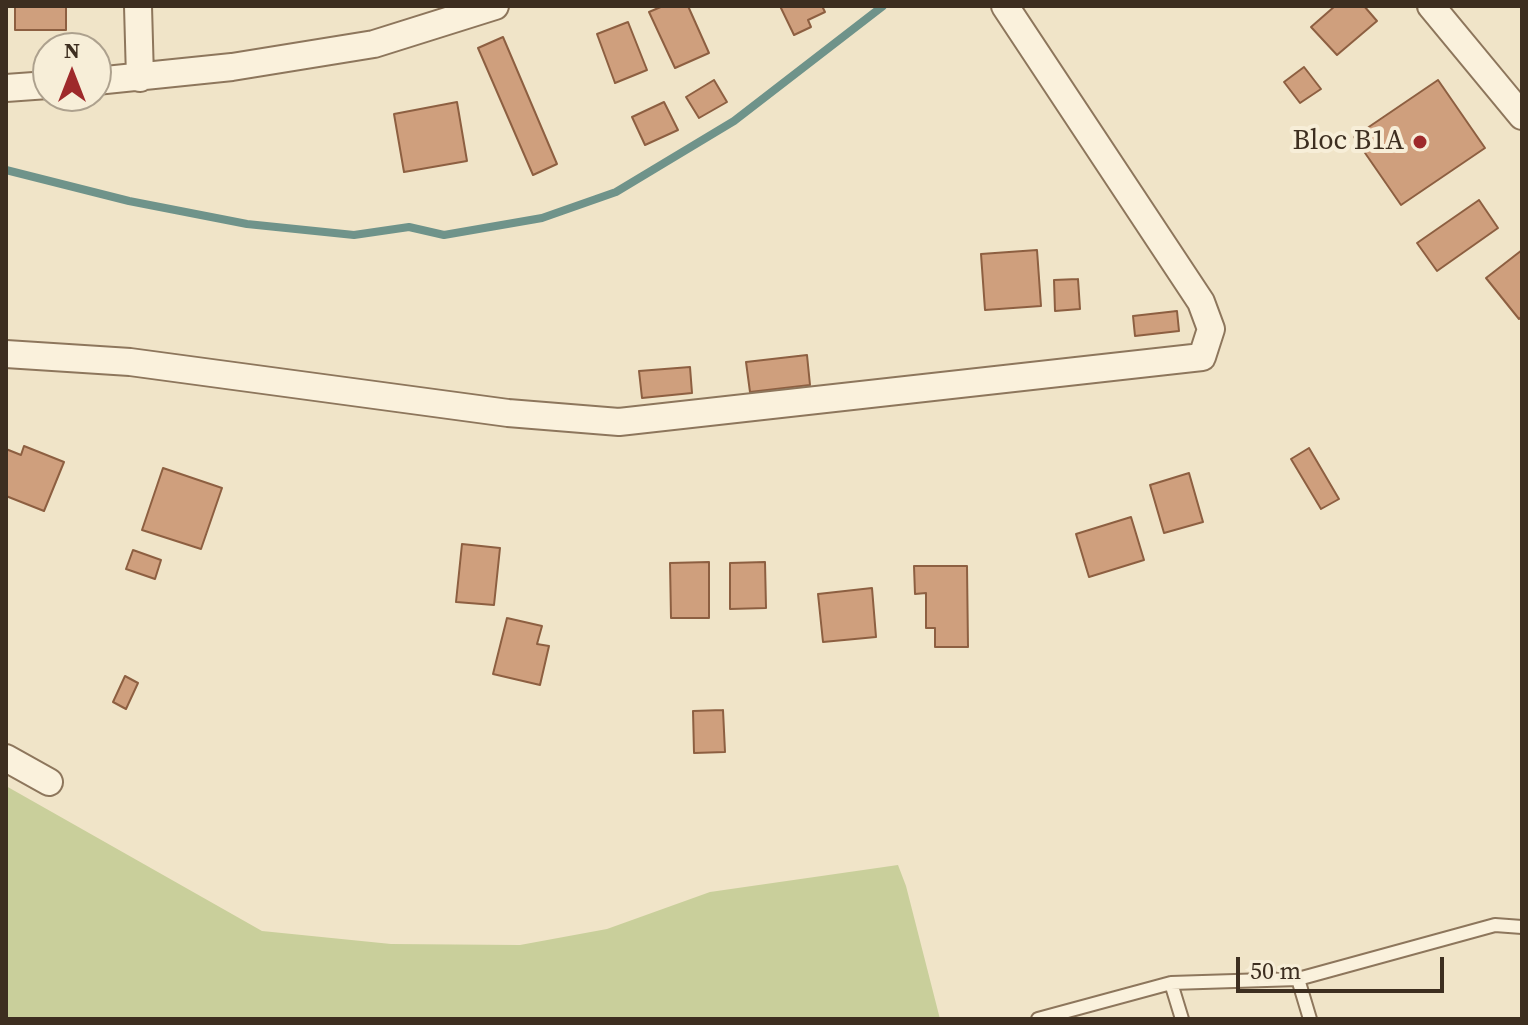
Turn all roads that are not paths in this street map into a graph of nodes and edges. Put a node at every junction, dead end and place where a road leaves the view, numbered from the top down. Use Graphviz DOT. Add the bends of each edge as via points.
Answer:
graph roads {
  1 [pos="138,6"];
  2 [pos="495,6"];
  3 [pos="1005,6"];
  4 [pos="1431,6"];
  5 [pos="140,78"];
  6 [pos="112,80"];
  7 [pos="32,86"];
  8 [pos="6,88"];
  9 [pos="1522,116"];
  10 [pos="6,354"];
  11 [pos="6,758"];
  12 [pos="49,782"];
  13 [pos="1522,927"];
  14 [pos="1298,979"];
  15 [pos="1171,983"];
  16 [pos="1038,1019"];
  17 [pos="1182,1019"];
  18 [pos="1310,1019"];
  1 -- 5 [label="street"];
  2 -- 5 [label="street" via="374,44"];
  3 -- 10 [label="street" via="1201,302 1211,329 1202,357 619,422 508,413 130,362"];
  4 -- 9 [label="street"];
  5 -- 6 [label="street"];
  7 -- 8 [label="street"];
  11 -- 12 [label="street"];
  13 -- 14 [label="lane" via="1495,925"];
  14 -- 15 [label="lane"];
  14 -- 18 [label="lane"];
  15 -- 16 [label="lane"];
  15 -- 17 [label="lane"];
}
